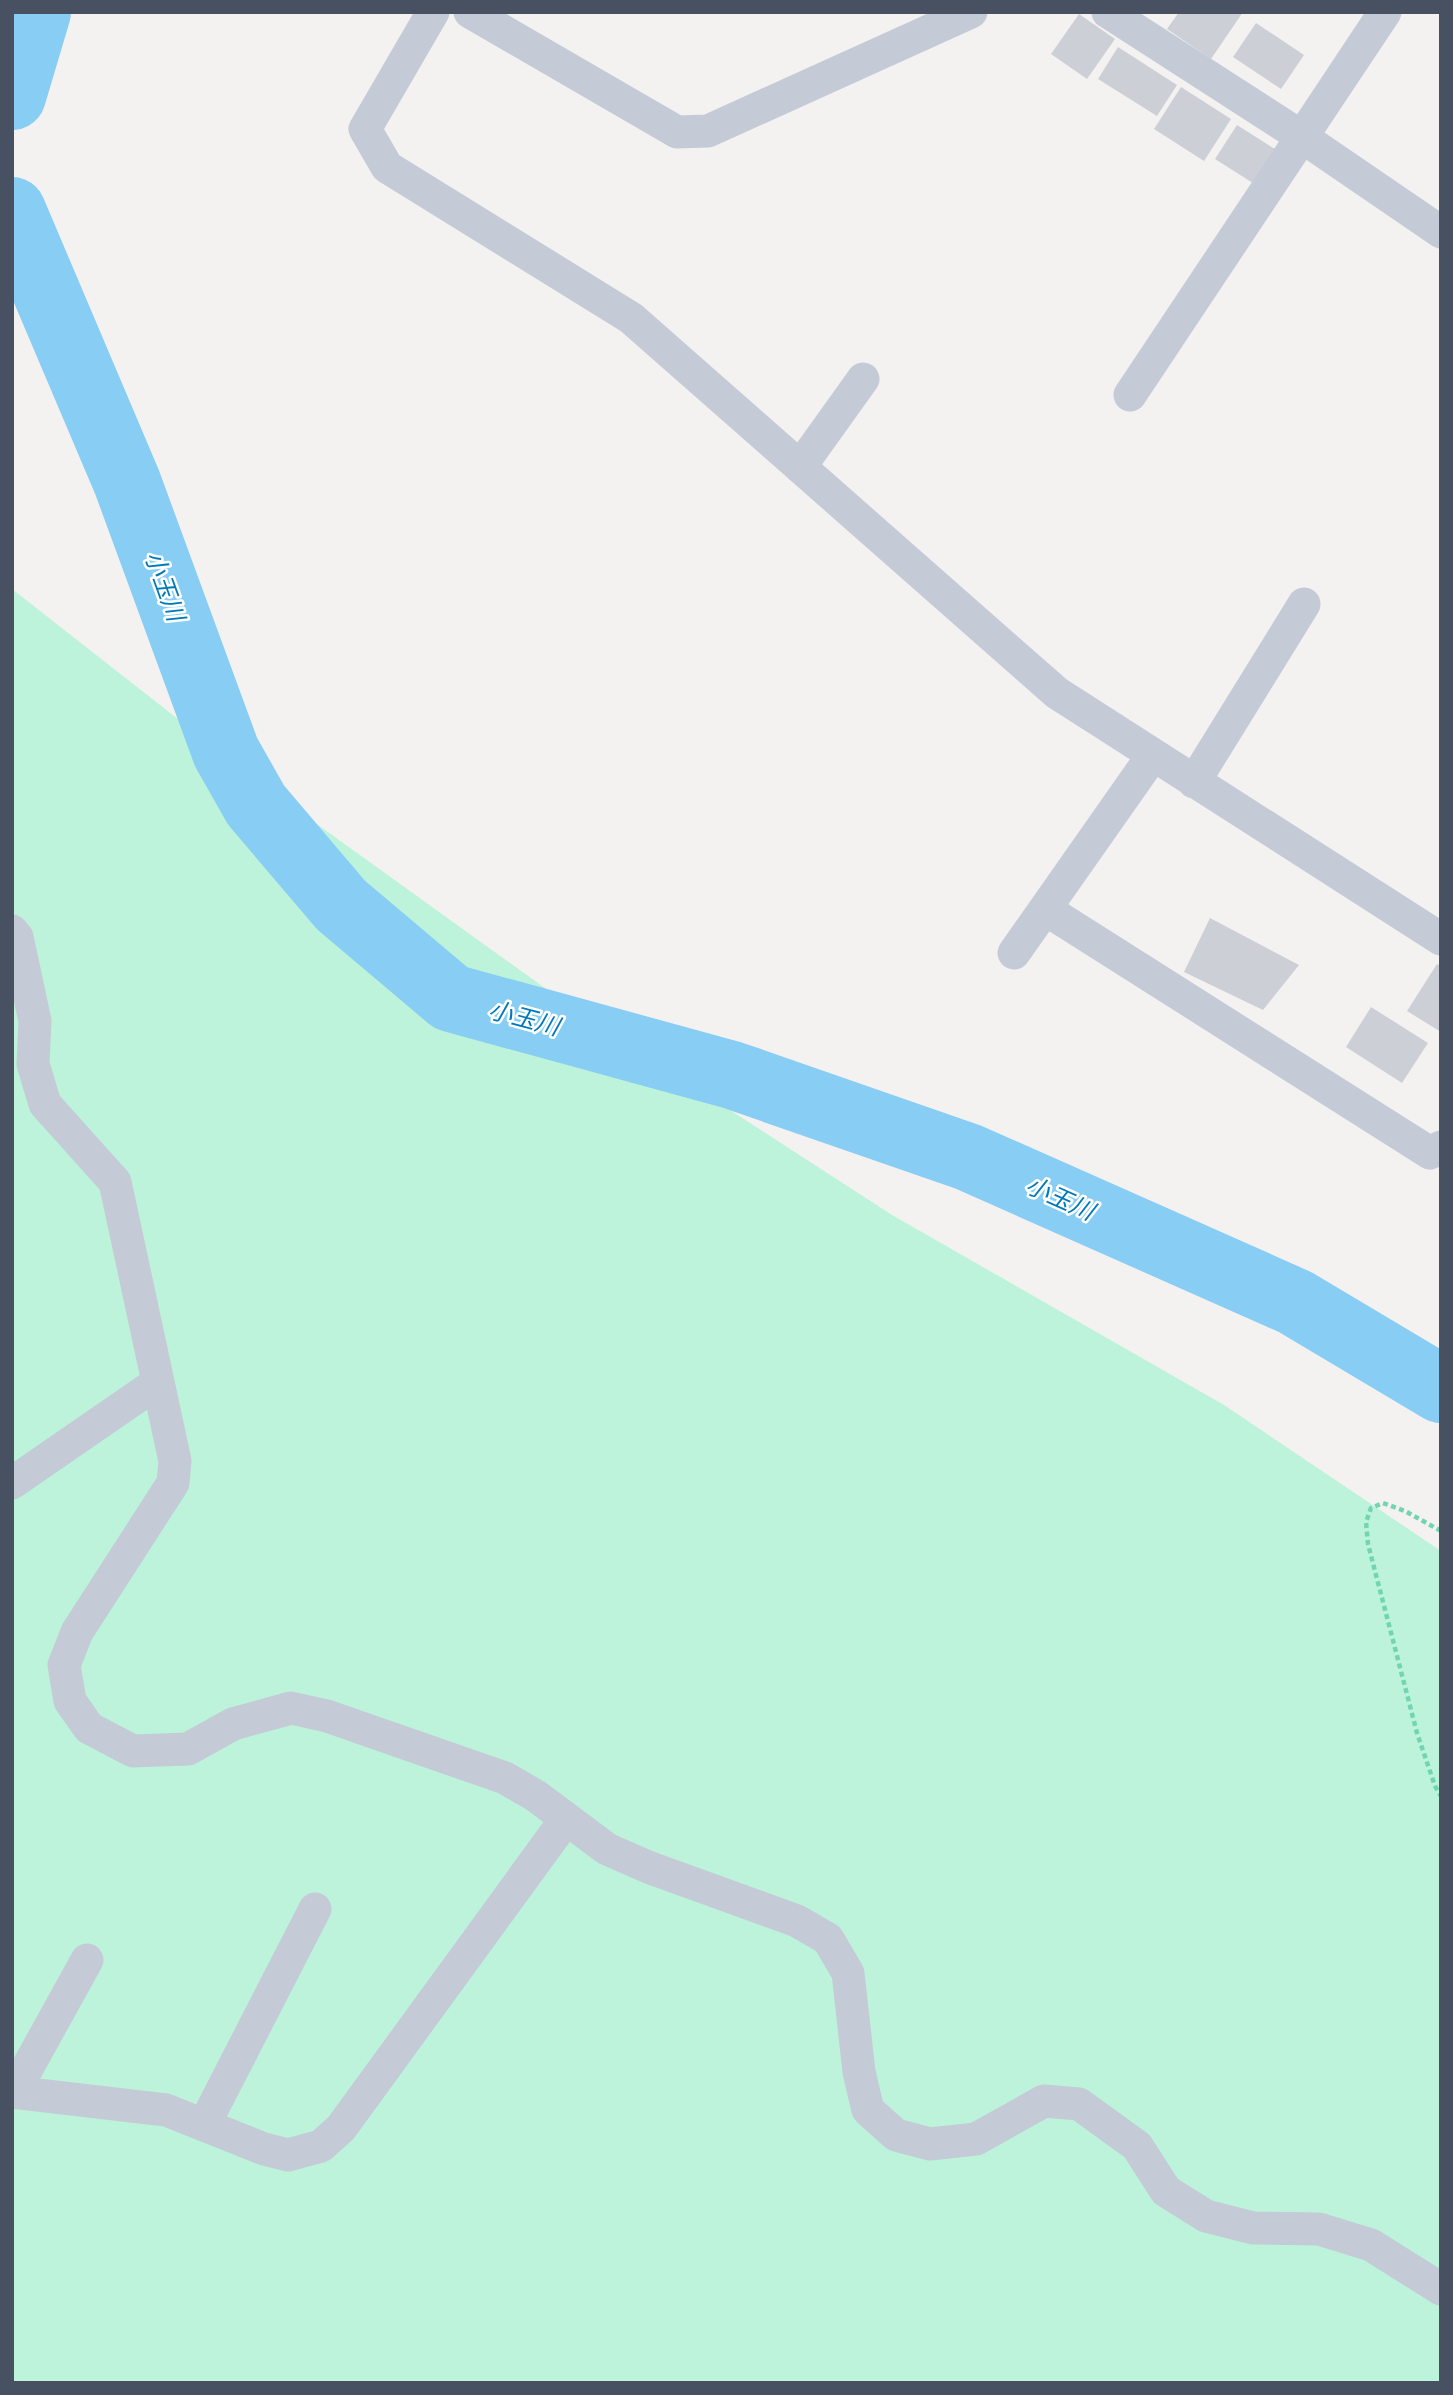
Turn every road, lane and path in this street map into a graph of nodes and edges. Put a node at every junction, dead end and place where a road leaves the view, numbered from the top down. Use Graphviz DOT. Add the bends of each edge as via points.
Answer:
graph roads {
  1 [pos="433,12"];
  2 [pos="470,12"];
  3 [pos="971,12"];
  4 [pos="1108,12"];
  5 [pos="1385,12"];
  6 [pos="1302,137"];
  7 [pos="1441,232"];
  8 [pos="863,379"];
  9 [pos="1130,395"];
  10 [pos="800,467"];
  11 [pos="1304,604"];
  12 [pos="1153,755"];
  13 [pos="1194,782"];
  14 [pos="1045,909"];
  15 [pos="12,931"];
  16 [pos="1441,939"];
  17 [pos="1014,953"];
  18 [pos="1441,1147"];
  19 [pos="157,1383"];
  20 [pos="12,1483"];
  21 [pos="1441,1531"];
  22 [pos="1441,1796"];
  23 [pos="566,1819"];
  24 [pos="315,1909"];
  25 [pos="87,1960"];
  26 [pos="13,2092"];
  27 [pos="204,2124"];
  28 [pos="1441,2289"];
  1 -- 10 [label="street" via="365,129 387,167 631,318"];
  2 -- 3 [label="street" via="677,132 708,131"];
  4 -- 6 [label="street"];
  5 -- 6 [label="street"];
  6 -- 7 [label="street"];
  6 -- 9 [label="street"];
  8 -- 10 [label="street"];
  10 -- 12 [label="street" via="1057,693"];
  11 -- 13 [label="street"];
  12 -- 13 [label="street"];
  12 -- 14 [label="street"];
  13 -- 16 [label="street"];
  14 -- 17 [label="street"];
  14 -- 18 [label="street" via="1430,1153"];
  15 -- 19 [label="street" via="35,1021 33,1064 45,1104 115,1182"];
  19 -- 20 [label="street"];
  19 -- 23 [label="street" via="175,1461 173,1483 77,1632 64,1665 70,1701 89,1728 133,1751 188,1749 233,1724 291,1708 327,1716 505,1778"];
  21 -- 22 [label="path" via="1383,1503 1371,1508 1366,1522 1417,1733"];
  23 -- 27 [label="street" via="341,2129 321,2146 288,2155"];
  23 -- 28 [label="street" via="607,1849 797,1921 828,1940 848,1973 868,2110 895,2135 930,2144 976,2139 1044,2101 1079,2104 1138,2146 1167,2191 1206,2216 1253,2228 1319,2229 1371,2245"];
  24 -- 27 [label="street"];
  25 -- 26 [label="street"];
  26 -- 27 [label="street" via="166,2110"];
}
